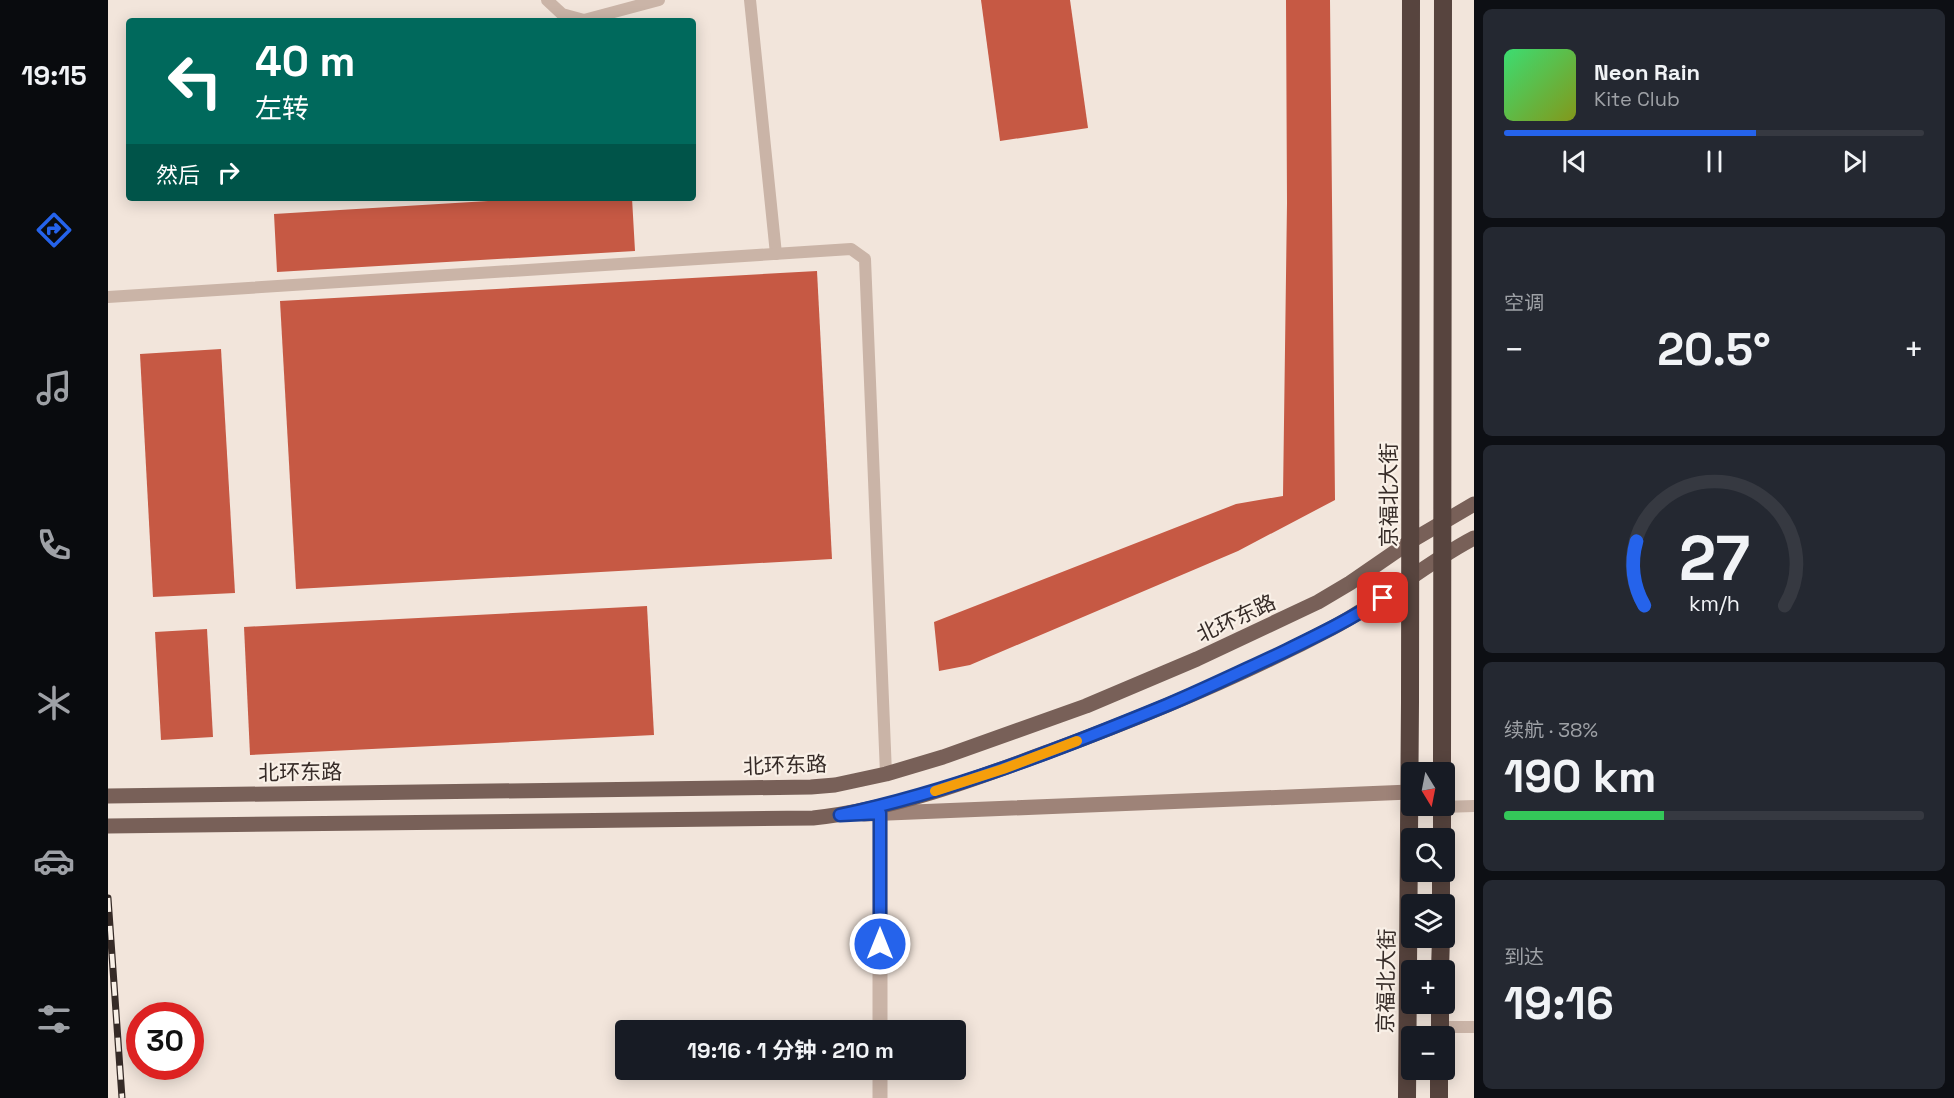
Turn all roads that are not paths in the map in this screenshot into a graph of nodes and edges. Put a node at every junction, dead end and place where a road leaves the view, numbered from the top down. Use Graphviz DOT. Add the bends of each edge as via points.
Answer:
graph roads {
  1 [pos="548,0"];
  2 [pos="658,0"];
  3 [pos="750,0"];
  4 [pos="1411,0"];
  5 [pos="1443,0"];
  6 [pos="577,18"];
  7 [pos="591,18"];
  8 [pos="776,254"];
  9 [pos="108,297"];
  10 [pos="1474,504"];
  11 [pos="1443,521"];
  12 [pos="1474,538"];
  13 [pos="1410,541"];
  14 [pos="1443,556"];
  15 [pos="1411,578"];
  16 [pos="1410,762"];
  17 [pos="1442,762"];
  18 [pos="886,774"];
  19 [pos="1401,792"];
  20 [pos="108,796"];
  21 [pos="1455,806"];
  22 [pos="1474,806"];
  23 [pos="880,813"];
  24 [pos="840,815"];
  25 [pos="1410,816"];
  26 [pos="108,826"];
  27 [pos="880,1020"];
  28 [pos="1474,1027"];
  29 [pos="1455,1030"];
  30 [pos="880,1080"];
  31 [pos="1440,1080"];
  32 [pos="879,1098"];
  33 [pos="1407,1098"];
  34 [pos="1439,1098"];
  1 -- 6 [label="lane" via="562,14"];
  2 -- 7 [label="lane"];
  3 -- 8 [label="lane"];
  4 -- 13 [label="highway, 京福北大街"];
  5 -- 11 [label="highway"];
  8 -- 9 [label="lane"];
  8 -- 18 [label="lane" via="851,249 865,259"];
  10 -- 11 [label="main road, 北环东路"];
  11 -- 13 [label="main road, 北环东路"];
  11 -- 14 [label="highway"];
  12 -- 14 [label="main road"];
  13 -- 15 [label="highway, 京福北大街"];
  13 -- 18 [label="main road, 北环东路" via="1318,602 1197,659 1075,710"];
  14 -- 15 [label="main road"];
  14 -- 17 [label="highway"];
  15 -- 16 [label="highway, 京福北大街"];
  15 -- 24 [label="main road" via="1332,628 1209,687 952,786"];
  18 -- 20 [label="main road, 北环东路" via="811,787"];
  19 -- 23 [label="street"];
  21 -- 22 [label="lane"];
  23 -- 24 [label="street"];
  23 -- 27 [label="street"];
  24 -- 26 [label="main road"];
  25 -- 33 [label="highway, 京福北大街"];
  28 -- 29 [label="lane"];
  30 -- 32 [label="street"];
  31 -- 34 [label="highway"];
}
